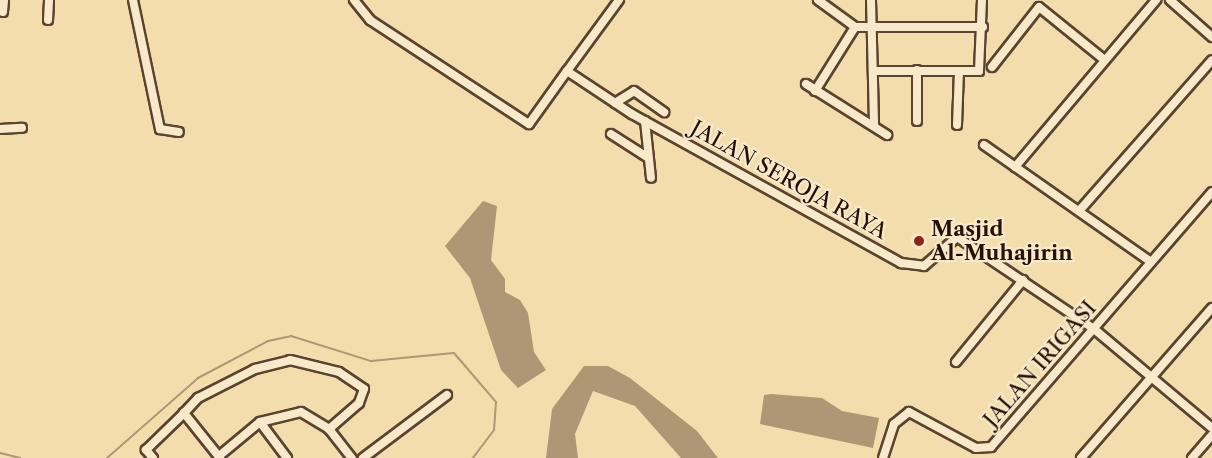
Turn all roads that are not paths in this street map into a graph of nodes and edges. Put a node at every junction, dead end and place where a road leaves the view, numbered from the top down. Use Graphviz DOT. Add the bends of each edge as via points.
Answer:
graph roads {
  1 [pos="4,0"];
  2 [pos="49,0"];
  3 [pos="132,0"];
  4 [pos="354,0"];
  5 [pos="620,0"];
  6 [pos="818,0"];
  7 [pos="871,0"];
  8 [pos="982,0"];
  9 [pos="1156,0"];
  10 [pos="1170,0"];
  11 [pos="1036,3"];
  12 [pos="3,12"];
  13 [pos="48,20"];
  14 [pos="855,27"];
  15 [pos="982,27"];
  16 [pos="873,28"];
  17 [pos="1212,37"];
  18 [pos="1102,58"];
  19 [pos="1212,60"];
  20 [pos="992,67"];
  21 [pos="917,70"];
  22 [pos="567,71"];
  23 [pos="874,71"];
  24 [pos="959,71"];
  25 [pos="806,84"];
  26 [pos="815,91"];
  27 [pos="615,104"];
  28 [pos="664,112"];
  29 [pos="645,121"];
  30 [pos="917,121"];
  31 [pos="957,125"];
  32 [pos="874,126"];
  33 [pos="22,128"];
  34 [pos="0,129"];
  35 [pos="179,132"];
  36 [pos="611,134"];
  37 [pos="887,135"];
  38 [pos="984,145"];
  39 [pos="647,157"];
  40 [pos="1015,167"];
  41 [pos="651,178"];
  42 [pos="1212,192"];
  43 [pos="1079,211"];
  44 [pos="1151,262"];
  45 [pos="1023,280"];
  46 [pos="1212,309"];
  47 [pos="1094,329"];
  48 [pos="956,362"];
  49 [pos="1150,376"];
  50 [pos="447,395"];
  51 [pos="184,413"];
  52 [pos="260,422"];
  53 [pos="1212,428"];
  54 [pos="329,429"];
  55 [pos="1212,435"];
  56 [pos="219,457"];
  57 [pos="153,458"];
  58 [pos="287,458"];
  59 [pos="352,458"];
  60 [pos="363,458"];
  61 [pos="883,458"];
  62 [pos="1081,458"];
  63 [pos="1192,458"];
  1 -- 12 [label="street"];
  2 -- 13 [label="street"];
  3 -- 35 [label="street" via="160,129"];
  4 -- 22 [label="street" via="370,20 529,124"];
  5 -- 22 [label="street"];
  6 -- 14 [label="street"];
  7 -- 16 [label="street"];
  8 -- 15 [label="street"];
  9 -- 18 [label="street"];
  10 -- 17 [label="street"];
  11 -- 18 [label="street"];
  11 -- 20 [label="street"];
  14 -- 16 [label="street"];
  14 -- 26 [label="street"];
  15 -- 16 [label="street"];
  15 -- 24 [label="street" via="981,69"];
  16 -- 23 [label="street"];
  18 -- 40 [label="street"];
  19 -- 43 [label="street"];
  21 -- 23 [label="street"];
  21 -- 24 [label="street"];
  21 -- 30 [label="street"];
  22 -- 27 [label="street, JALAN SEROJA RAYA"];
  23 -- 32 [label="street"];
  24 -- 31 [label="street"];
  25 -- 26 [label="street"];
  26 -- 32 [label="street"];
  27 -- 28 [label="street" via="634,91"];
  27 -- 29 [label="street, JALAN SEROJA RAYA"];
  29 -- 39 [label="street"];
  29 -- 45 [label="street, JALAN SEROJA RAYA" via="901,263 924,266 957,237"];
  32 -- 37 [label="street"];
  33 -- 34 [label="street"];
  36 -- 39 [label="street"];
  38 -- 40 [label="street"];
  39 -- 41 [label="street"];
  40 -- 43 [label="street"];
  42 -- 44 [label="street, JALAN IRIGASI"];
  43 -- 44 [label="street"];
  44 -- 47 [label="street, JALAN IRIGASI"];
  45 -- 47 [label="street, JALAN SEROJA RAYA"];
  45 -- 48 [label="street"];
  46 -- 49 [label="street"];
  47 -- 49 [label="street, JALAN SEROJA RAYA"];
  47 -- 61 [label="street, JALAN IRIGASI" via="991,447 976,448 909,412 894,424"];
  49 -- 53 [label="street, JALAN SEROJA RAYA"];
  49 -- 62 [label="street"];
  50 -- 60 [label="street"];
  51 -- 54 [label="street" via="198,398 255,369 290,360 315,362 364,389 359,403"];
  51 -- 56 [label="street"];
  51 -- 57 [label="street" via="146,450"];
  52 -- 54 [label="street" via="302,412"];
  52 -- 56 [label="street"];
  52 -- 58 [label="street"];
  54 -- 59 [label="street"];
  55 -- 63 [label="street"];
}
